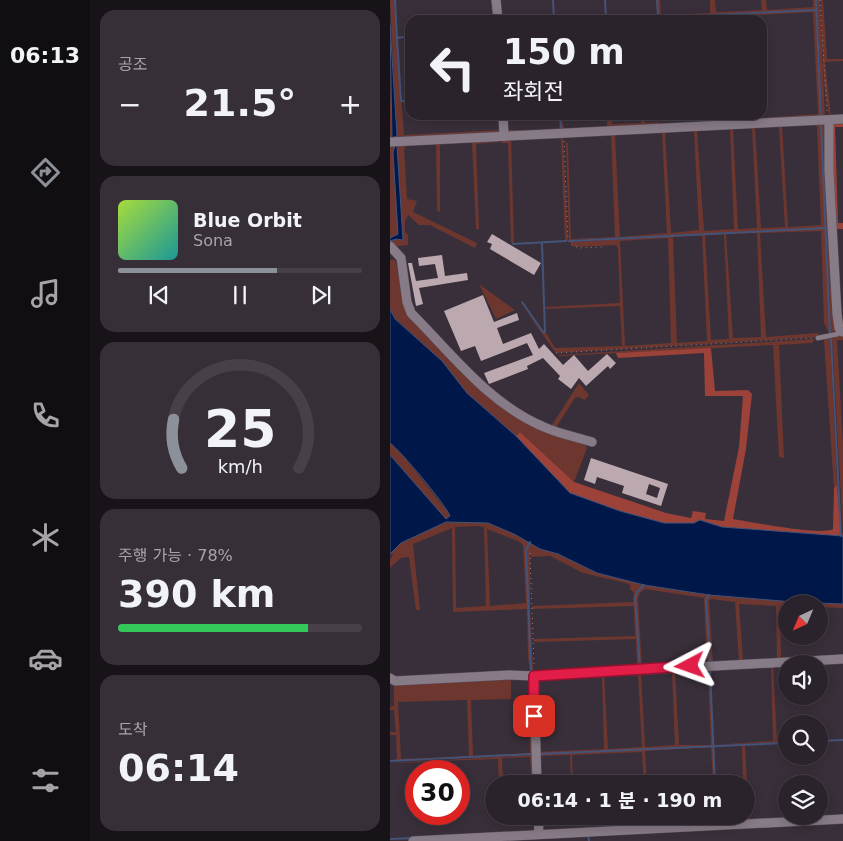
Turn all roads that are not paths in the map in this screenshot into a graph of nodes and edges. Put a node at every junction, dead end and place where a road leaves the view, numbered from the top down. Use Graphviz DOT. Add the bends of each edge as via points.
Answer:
graph roads {
  1 [pos="496,0"];
  2 [pos="498,15"];
  3 [pos="843,119"];
  4 [pos="503,120"];
  5 [pos="829,120"];
  6 [pos="504,136"];
  7 [pos="390,142"];
  8 [pos="390,246"];
  9 [pos="842,332"];
  10 [pos="818,338"];
  11 [pos="592,442"];
  12 [pos="843,658"];
  13 [pos="534,676"];
  14 [pos="390,678"];
  15 [pos="537,775"];
  16 [pos="843,818"];
  17 [pos="538,825"];
  18 [pos="539,834"];
  19 [pos="413,841"];
  1 -- 2 [label="street"];
  3 -- 5 [label="street"];
  4 -- 6 [label="street"];
  5 -- 6 [label="street"];
  5 -- 9 [label="street" via="836,314"];
  6 -- 7 [label="street"];
  8 -- 11 [label="street" via="401,258 411,313 470,375 496,398 544,428"];
  9 -- 10 [label="lane"];
  12 -- 13 [label="street"];
  13 -- 14 [label="street" via="395,681"];
  13 -- 15 [label="street"];
  16 -- 18 [label="street"];
  17 -- 18 [label="street"];
  18 -- 19 [label="street"];
}
